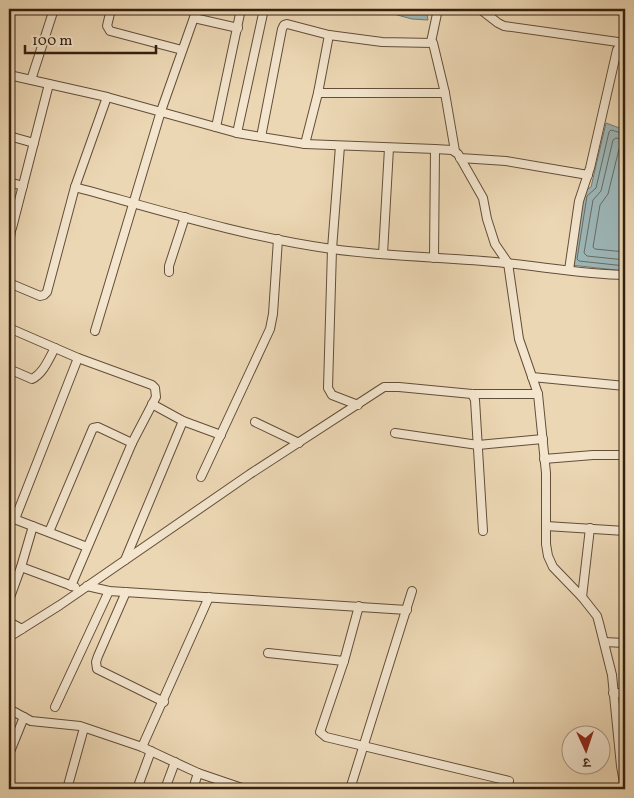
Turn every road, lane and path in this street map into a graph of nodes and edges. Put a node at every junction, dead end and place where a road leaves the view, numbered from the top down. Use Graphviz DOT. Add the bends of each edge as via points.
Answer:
graph roads {
  1 [pos="54,9"];
  2 [pos="111,9"];
  3 [pos="197,9"];
  4 [pos="241,9"];
  5 [pos="264,9"];
  6 [pos="438,9"];
  7 [pos="480,9"];
  8 [pos="194,18"];
  9 [pos="238,28"];
  10 [pos="329,34"];
  11 [pos="431,42"];
  12 [pos="624,43"];
  13 [pos="182,50"];
  14 [pos="9,75"];
  15 [pos="31,80"];
  16 [pos="49,84"];
  17 [pos="318,93"];
  18 [pos="445,93"];
  19 [pos="107,97"];
  20 [pos="161,111"];
  21 [pos="216,127"];
  22 [pos="237,134"];
  23 [pos="9,136"];
  24 [pos="261,137"];
  25 [pos="34,143"];
  26 [pos="305,144"];
  27 [pos="340,146"];
  28 [pos="389,148"];
  29 [pos="435,149"];
  30 [pos="458,155"];
  31 [pos="588,175"];
  32 [pos="9,182"];
  33 [pos="23,186"];
  34 [pos="75,187"];
  35 [pos="133,203"];
  36 [pos="185,217"];
  37 [pos="10,232"];
  38 [pos="278,239"];
  39 [pos="9,244"];
  40 [pos="332,249"];
  41 [pos="383,254"];
  42 [pos="434,258"];
  43 [pos="508,263"];
  44 [pos="569,270"];
  45 [pos="169,272"];
  46 [pos="625,275"];
  47 [pos="9,282"];
  48 [pos="9,328"];
  49 [pos="94,331"];
  50 [pos="55,348"];
  51 [pos="78,358"];
  52 [pos="9,369"];
  53 [pos="532,377"];
  54 [pos="625,386"];
  55 [pos="472,394"];
  56 [pos="538,394"];
  57 [pos="152,404"];
  58 [pos="358,405"];
  59 [pos="182,421"];
  60 [pos="255,422"];
  61 [pos="395,433"];
  62 [pos="221,435"];
  63 [pos="543,439"];
  64 [pos="132,443"];
  65 [pos="299,443"];
  66 [pos="478,445"];
  67 [pos="625,455"];
  68 [pos="544,459"];
  69 [pos="202,477"];
  70 [pos="12,518"];
  71 [pos="32,526"];
  72 [pos="546,526"];
  73 [pos="590,528"];
  74 [pos="484,530"];
  75 [pos="625,531"];
  76 [pos="49,532"];
  77 [pos="87,547"];
  78 [pos="125,560"];
  79 [pos="21,567"];
  80 [pos="71,586"];
  81 [pos="85,588"];
  82 [pos="108,591"];
  83 [pos="412,591"];
  84 [pos="126,592"];
  85 [pos="210,597"];
  86 [pos="582,597"];
  87 [pos="9,600"];
  88 [pos="359,606"];
  89 [pos="407,610"];
  90 [pos="9,622"];
  91 [pos="22,628"];
  92 [pos="9,637"];
  93 [pos="604,642"];
  94 [pos="625,643"];
  95 [pos="268,653"];
  96 [pos="344,661"];
  97 [pos="613,693"];
  98 [pos="625,693"];
  99 [pos="164,702"];
  100 [pos="55,707"];
  101 [pos="9,708"];
  102 [pos="24,717"];
  103 [pos="84,728"];
  104 [pos="364,745"];
  105 [pos="142,747"];
  106 [pos="150,751"];
  107 [pos="9,754"];
  108 [pos="175,762"];
  109 [pos="198,773"];
  110 [pos="509,781"];
  111 [pos="67,789"];
  112 [pos="137,789"];
  113 [pos="165,789"];
  114 [pos="193,789"];
  115 [pos="245,789"];
  116 [pos="350,789"];
  117 [pos="625,789"];
  1 -- 15 [label="street"];
  2 -- 13 [label="street" via="110,32"];
  3 -- 8 [label="street"];
  4 -- 9 [label="street"];
  5 -- 22 [label="street"];
  6 -- 11 [label="street"];
  7 -- 12 [label="street" via="504,26"];
  8 -- 9 [label="street"];
  8 -- 13 [label="street"];
  9 -- 21 [label="street"];
  10 -- 11 [label="street" via="382,42"];
  10 -- 17 [label="street"];
  10 -- 24 [label="street" via="284,25"];
  11 -- 18 [label="street"];
  12 -- 31 [label="street" via="617,50"];
  13 -- 20 [label="street"];
  14 -- 15 [label="street"];
  15 -- 16 [label="street"];
  16 -- 19 [label="street"];
  16 -- 25 [label="street"];
  17 -- 18 [label="street"];
  17 -- 26 [label="street"];
  18 -- 30 [label="street"];
  19 -- 20 [label="street"];
  19 -- 34 [label="street"];
  20 -- 21 [label="street"];
  20 -- 35 [label="street"];
  21 -- 22 [label="street"];
  22 -- 24 [label="street"];
  23 -- 25 [label="street"];
  24 -- 26 [label="street"];
  25 -- 33 [label="street"];
  26 -- 27 [label="street"];
  27 -- 28 [label="street"];
  27 -- 40 [label="street"];
  28 -- 29 [label="street"];
  28 -- 41 [label="street"];
  29 -- 30 [label="street"];
  29 -- 42 [label="street"];
  30 -- 31 [label="street"];
  30 -- 43 [label="street" via="483,198 495,244"];
  31 -- 44 [label="street" via="578,204"];
  32 -- 33 [label="street"];
  33 -- 37 [label="street"];
  34 -- 35 [label="street"];
  34 -- 47 [label="street" via="47,292 40,296"];
  35 -- 36 [label="street"];
  35 -- 49 [label="street"];
  36 -- 38 [label="street"];
  36 -- 45 [label="street"];
  37 -- 39 [label="street"];
  38 -- 40 [label="street"];
  38 -- 62 [label="street" via="270,329"];
  40 -- 41 [label="street"];
  40 -- 58 [label="street" via="328,388 332,395"];
  41 -- 42 [label="street"];
  42 -- 43 [label="street"];
  43 -- 44 [label="street"];
  43 -- 53 [label="street" via="519,339"];
  44 -- 46 [label="street"];
  48 -- 50 [label="street"];
  50 -- 51 [label="street"];
  50 -- 52 [label="street" via="44,368 32,378"];
  51 -- 57 [label="street" via="152,385 156,393"];
  51 -- 70 [label="street"];
  53 -- 54 [label="street"];
  53 -- 56 [label="street"];
  55 -- 56 [label="street"];
  55 -- 58 [label="street" via="387,386"];
  55 -- 66 [label="street"];
  56 -- 63 [label="street"];
  57 -- 59 [label="street"];
  57 -- 64 [label="street"];
  58 -- 65 [label="street"];
  59 -- 62 [label="street"];
  59 -- 78 [label="street"];
  60 -- 65 [label="street"];
  61 -- 66 [label="street"];
  62 -- 69 [label="street"];
  63 -- 66 [label="street"];
  63 -- 68 [label="street"];
  64 -- 76 [label="street" via="98,427 93,428"];
  64 -- 77 [label="street"];
  65 -- 78 [label="street"];
  66 -- 74 [label="street"];
  67 -- 68 [label="street"];
  68 -- 72 [label="street"];
  70 -- 71 [label="street"];
  71 -- 76 [label="street"];
  71 -- 79 [label="street"];
  72 -- 73 [label="street"];
  72 -- 86 [label="street" via="548,556 553,567"];
  73 -- 75 [label="street"];
  73 -- 86 [label="street"];
  76 -- 77 [label="street"];
  77 -- 80 [label="street"];
  78 -- 81 [label="street"];
  79 -- 80 [label="street"];
  79 -- 87 [label="street"];
  80 -- 81 [label="street"];
  81 -- 82 [label="street"];
  81 -- 91 [label="street"];
  82 -- 84 [label="street"];
  82 -- 100 [label="street"];
  83 -- 89 [label="street"];
  84 -- 85 [label="street"];
  84 -- 99 [label="street" via="98,656 97,669"];
  85 -- 88 [label="street"];
  85 -- 99 [label="street"];
  86 -- 93 [label="street" via="597,616"];
  88 -- 89 [label="street"];
  88 -- 96 [label="street"];
  89 -- 104 [label="street"];
  90 -- 91 [label="street"];
  91 -- 92 [label="street"];
  93 -- 94 [label="street"];
  93 -- 97 [label="street"];
  95 -- 96 [label="street"];
  96 -- 104 [label="street" via="320,732 326,737"];
  97 -- 98 [label="street"];
  97 -- 117 [label="street"];
  99 -- 105 [label="street"];
  101 -- 102 [label="street"];
  102 -- 103 [label="street" via="38,723"];
  102 -- 107 [label="street"];
  103 -- 105 [label="street"];
  103 -- 111 [label="street"];
  104 -- 110 [label="street"];
  104 -- 116 [label="street"];
  105 -- 106 [label="street"];
  106 -- 108 [label="street"];
  106 -- 112 [label="street"];
  108 -- 109 [label="street"];
  108 -- 113 [label="street"];
  109 -- 114 [label="street"];
  109 -- 115 [label="street"];
}
